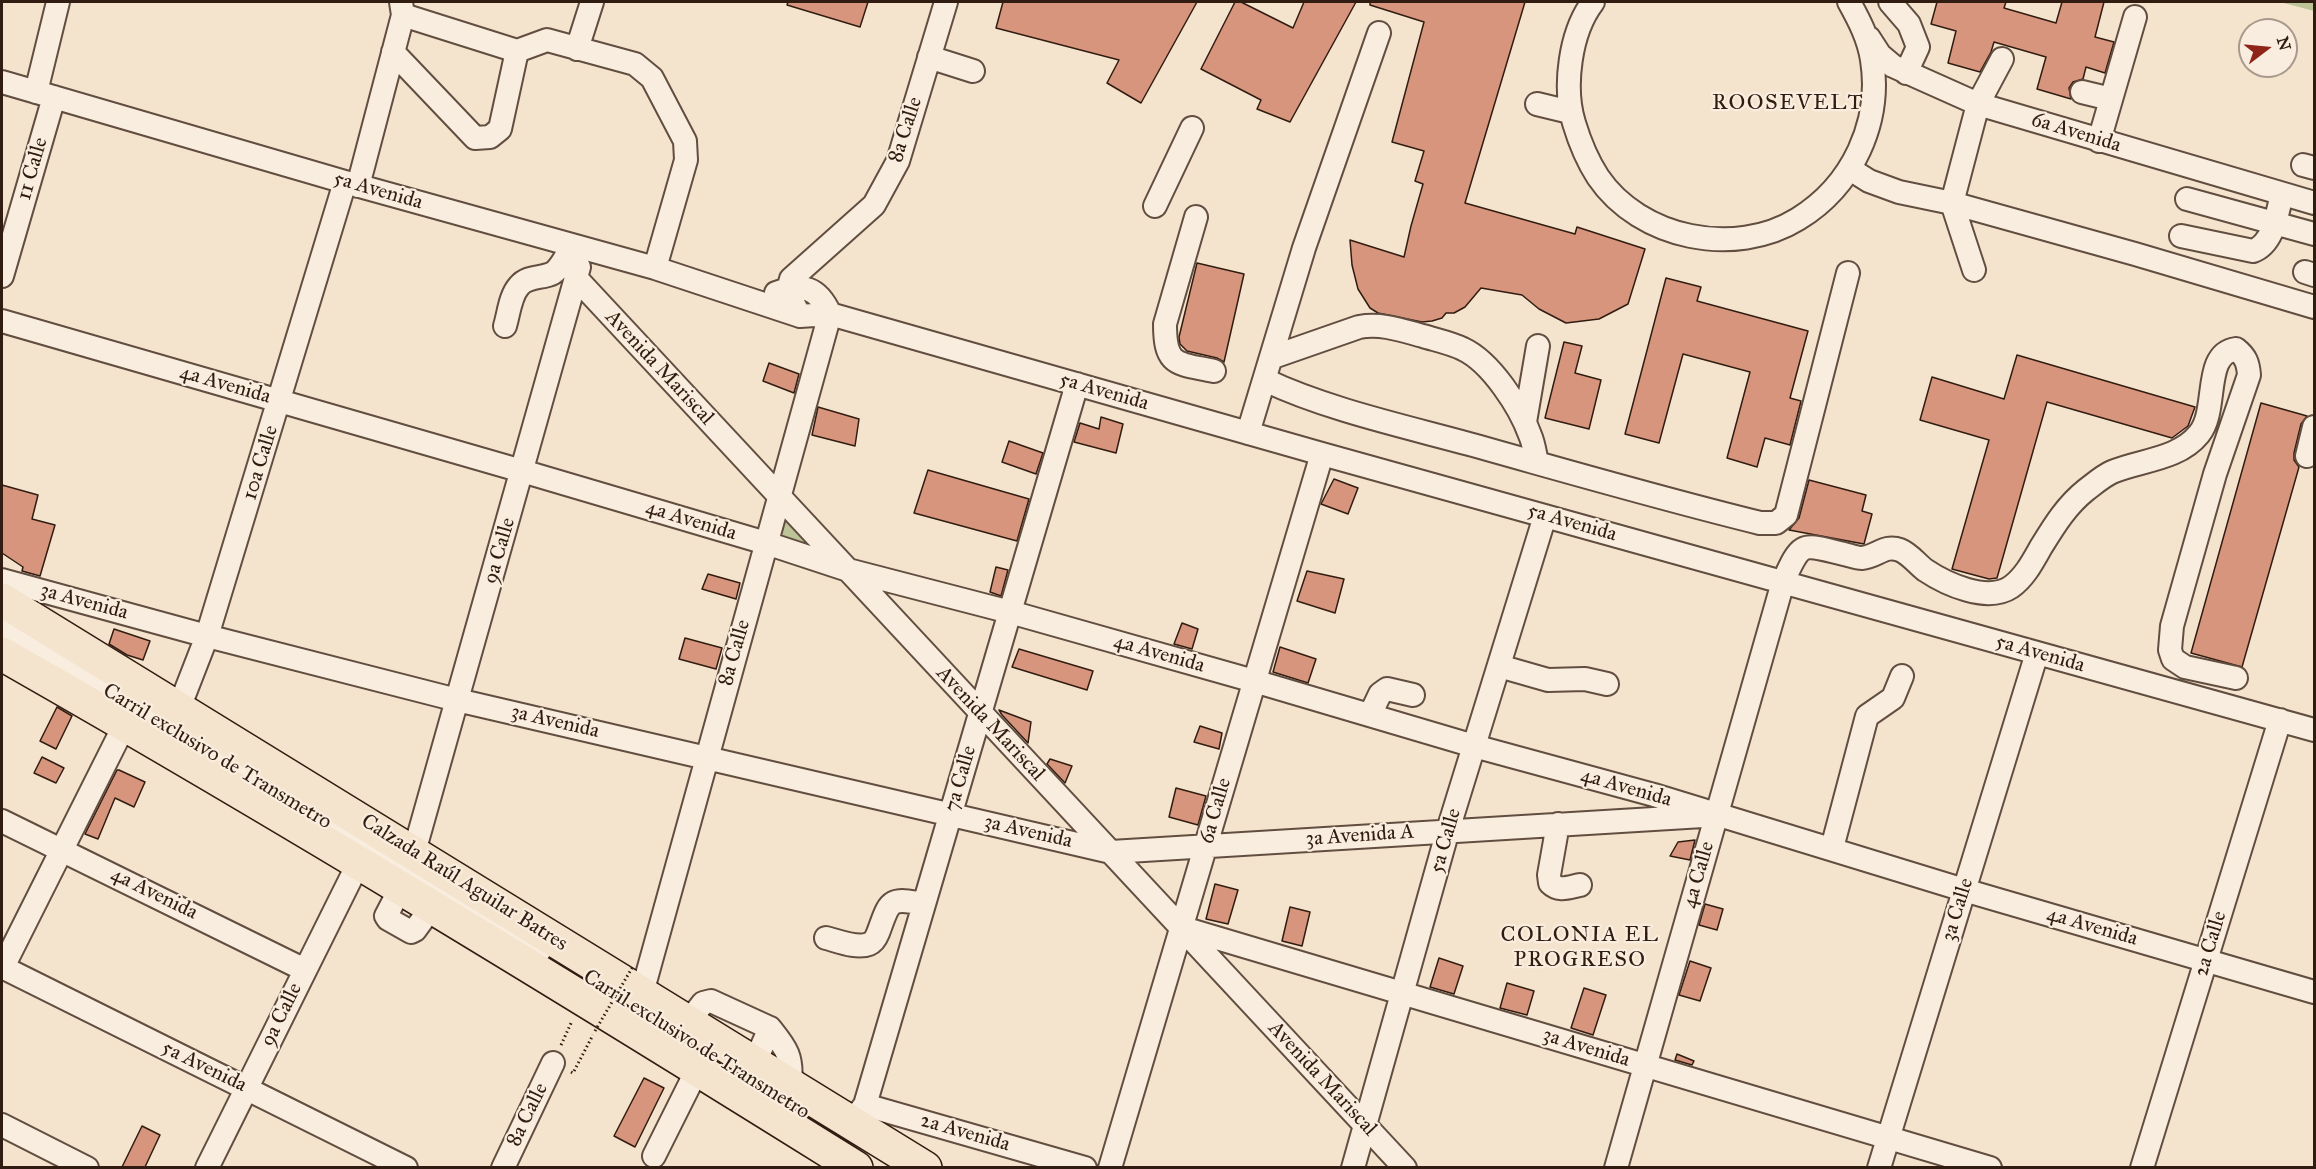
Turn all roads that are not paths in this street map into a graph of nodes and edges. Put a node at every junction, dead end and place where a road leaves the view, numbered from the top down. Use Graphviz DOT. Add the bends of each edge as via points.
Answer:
graph roads {
  1 [pos="58,2"];
  2 [pos="592,2"];
  3 [pos="946,2"];
  4 [pos="1593,2"];
  5 [pos="1849,2"];
  6 [pos="1897,4"];
  7 [pos="402,8"];
  8 [pos="2135,17"];
  9 [pos="1861,24"];
  10 [pos="1379,33"];
  11 [pos="578,49"];
  12 [pos="517,51"];
  13 [pos="393,52"];
  14 [pos="929,57"];
  15 [pos="2002,59"];
  16 [pos="973,71"];
  17 [pos="1906,73"];
  18 [pos="2,82"];
  19 [pos="2082,92"];
  20 [pos="45,94"];
  21 [pos="2111,99"];
  22 [pos="1537,104"];
  23 [pos="1978,104"];
  24 [pos="1570,112"];
  25 [pos="1192,128"];
  26 [pos="2099,141"];
  27 [pos="1850,169"];
  28 [pos="352,184"];
  29 [pos="2282,194"];
  30 [pos="2187,199"];
  31 [pos="1952,203"];
  32 [pos="2314,203"];
  33 [pos="1155,206"];
  34 [pos="1196,217"];
  35 [pos="2274,223"];
  36 [pos="2314,234"];
  37 [pos="2181,236"];
  38 [pos="836,241"];
  39 [pos="577,247"];
  40 [pos="656,268"];
  41 [pos="1974,270"];
  42 [pos="1848,273"];
  43 [pos="2,276"];
  44 [pos="577,279"];
  45 [pos="789,288"];
  46 [pos="755,301"];
  47 [pos="825,305"];
  48 [pos="2314,307"];
  49 [pos="800,316"];
  50 [pos="2,321"];
  51 [pos="505,326"];
  52 [pos="1538,346"];
  53 [pos="1273,357"];
  54 [pos="1214,371"];
  55 [pos="1265,380"];
  56 [pos="1077,384"];
  57 [pos="280,401"];
  58 [pos="1525,422"];
  59 [pos="2314,427"];
  60 [pos="1248,433"];
  61 [pos="1322,454"];
  62 [pos="2307,456"];
  63 [pos="1537,463"];
  64 [pos="522,471"];
  65 [pos="779,496"];
  66 [pos="1545,516"];
  67 [pos="766,543"];
  68 [pos="848,570"];
  69 [pos="2,580"];
  70 [pos="1783,582"];
  71 [pos="2,600"];
  72 [pos="1010,612"];
  73 [pos="2,628"];
  74 [pos="207,636"];
  75 [pos="2037,653"];
  76 [pos="2,654"];
  77 [pos="1499,666"];
  78 [pos="1902,676"];
  79 [pos="2236,678"];
  80 [pos="1254,681"];
  81 [pos="1607,684"];
  82 [pos="1413,694"];
  83 [pos="457,700"];
  84 [pos="179,708"];
  85 [pos="980,713"];
  86 [pos="1370,715"];
  87 [pos="2280,720"];
  88 [pos="124,724"];
  89 [pos="2314,730"];
  90 [pos="1474,747"];
  91 [pos="706,757"];
  92 [pos="951,814"];
  93 [pos="1716,815"];
  94 [pos="2,821"];
  95 [pos="1558,824"];
  96 [pos="1448,830"];
  97 [pos="1205,846"];
  98 [pos="1832,848"];
  99 [pos="62,849"];
  100 [pos="414,852"];
  101 [pos="1111,852"];
  102 [pos="358,864"];
  103 [pos="1580,885"];
  104 [pos="1964,890"];
  105 [pos="924,904"];
  106 [pos="1181,928"];
  107 [pos="826,938"];
  108 [pos="2206,960"];
  109 [pos="2,968"];
  110 [pos="305,970"];
  111 [pos="637,980"];
  112 [pos="2314,992"];
  113 [pos="1404,993"];
  114 [pos="689,1021"];
  115 [pos="770,1028"];
  116 [pos="755,1062"];
  117 [pos="1645,1065"];
  118 [pos="563,1068"];
  119 [pos="697,1070"];
  120 [pos="790,1084"];
  121 [pos="246,1089"];
  122 [pos="858,1114"];
  123 [pos="2,1125"];
  124 [pos="1365,1125"];
  125 [pos="1888,1138"];
  126 [pos="654,1156"];
  127 [pos="823,1158"];
  128 [pos="87,1167"];
  129 [pos="207,1167"];
  130 [pos="406,1167"];
  131 [pos="503,1167"];
  132 [pos="856,1167"];
  133 [pos="895,1167"];
  134 [pos="925,1167"];
  135 [pos="1085,1167"];
  136 [pos="1110,1167"];
  137 [pos="1353,1167"];
  138 [pos="1405,1167"];
  139 [pos="1616,1167"];
  140 [pos="1879,1167"];
  141 [pos="1990,1167"];
  142 [pos="2142,1167"];
  1 -- 20 [label="street, 11 Calle"];
  2 -- 11 [label="street"];
  3 -- 14 [label="street, 8a Calle"];
  4 -- 24 [label="street" via="1575,39 1568,75"];
  5 -- 9 [label="street"];
  6 -- 17 [label="street" via="1918,47"];
  7 -- 12 [label="street"];
  7 -- 13 [label="street, 10a Calle"];
  8 -- 21 [label="street"];
  9 -- 17 [label="street, 6a Avenida" via="1880,55"];
  9 -- 27 [label="street" via="1872,60 1874,98 1867,135"];
  10 -- 53 [label="street" via="1304,248"];
  11 -- 12 [label="street" via="547,40"];
  11 -- 40 [label="street" via="635,64 652,78 685,141 686,159"];
  12 -- 13 [label="street" via="500,129 490,137 475,138"];
  13 -- 28 [label="street, 10a Calle"];
  14 -- 16 [label="street"];
  14 -- 38 [label="street, 8a Calle" via="887,185 874,205"];
  15 -- 23 [label="street"];
  17 -- 23 [label="street, 6a Avenida"];
  18 -- 20 [label="street, 5a Avenida"];
  19 -- 21 [label="street"];
  20 -- 28 [label="street, 5a Avenida"];
  20 -- 43 [label="street, 11 Calle"];
  21 -- 26 [label="street"];
  22 -- 24 [label="street"];
  23 -- 26 [label="street, 6a Avenida"];
  23 -- 31 [label="street"];
  24 -- 27 [label="street" via="1581,147 1599,179 1618,199 1656,225 1690,236 1727,240 1763,234 1797,220 1826,198"];
  25 -- 33 [label="street"];
  26 -- 29 [label="street, 6a Avenida"];
  27 -- 31 [label="street" via="1899,192"];
  28 -- 39 [label="street, 5a Avenida"];
  28 -- 57 [label="street, 10a Calle"];
  29 -- 32 [label="street, 6a Avenida"];
  29 -- 35 [label="street"];
  30 -- 35 [label="street"];
  31 -- 41 [label="street"];
  31 -- 48 [label="street"];
  34 -- 54 [label="street" via="1165,324 1166,350 1180,363"];
  35 -- 36 [label="street"];
  35 -- 37 [label="street" via="2262,247 2253,251"];
  38 -- 45 [label="street, 8a Calle" via="794,274"];
  38 -- 47 [label="street, 8a Calle" via="820,270"];
  39 -- 40 [label="street, 5a Avenida"];
  39 -- 44 [label="street, 9a Calle"];
  39 -- 51 [label="street" via="557,271 526,280 519,286"];
  40 -- 46 [label="street, 5a Avenida"];
  42 -- 63 [label="street" via="1786,515 1776,523 1760,523"];
  44 -- 64 [label="street, 9a Calle"];
  44 -- 65 [label="street, Avenida Mariscal"];
  45 -- 46 [label="street"];
  45 -- 47 [label="street, 5a Avenida" via="803,287"];
  45 -- 49 [label="street"];
  46 -- 49 [label="street, 5a Avenida"];
  47 -- 49 [label="street, 5a Avenida"];
  47 -- 56 [label="street, 5a Avenida"];
  47 -- 65 [label="street, 8a Calle"];
  50 -- 57 [label="street, 4a Avenida"];
  52 -- 58 [label="street"];
  53 -- 55 [label="street"];
  53 -- 58 [label="street" via="1359,327 1389,326 1463,349 1485,364"];
  55 -- 60 [label="street"];
  55 -- 63 [label="street" via="1285,390 1380,419"];
  56 -- 60 [label="street, 5a Avenida"];
  56 -- 72 [label="street, 7a Calle"];
  57 -- 64 [label="street, 4a Avenida"];
  57 -- 74 [label="street, 10a Calle"];
  58 -- 63 [label="street"];
  59 -- 62 [label="street"];
  60 -- 61 [label="street, 5a Avenida"];
  61 -- 66 [label="street, 5a Avenida"];
  61 -- 80 [label="street, 6a Calle"];
  64 -- 67 [label="street, 4a Avenida"];
  64 -- 83 [label="street, 9a Calle"];
  65 -- 67 [label="street, 8a Calle"];
  65 -- 68 [label="street, Avenida Mariscal"];
  66 -- 70 [label="street, 5a Avenida"];
  66 -- 77 [label="street, 5a Calle"];
  67 -- 68 [label="street, 4a Avenida"];
  67 -- 91 [label="street, 8a Calle"];
  68 -- 72 [label="street, 4a Avenida"];
  68 -- 85 [label="street, Avenida Mariscal"];
  69 -- 74 [label="street, 3a Avenida"];
  70 -- 75 [label="street, 5a Avenida"];
  70 -- 79 [label="street, 4a Calle" via="1798,552 1807,546 1861,558 1889,547 1902,551 1944,581 1967,590 1988,593 2010,587 2028,570 2062,513 2084,492 2111,472 2155,460 2183,447 2199,434 2209,414 2220,355 2236,349 2248,363 2249,375 2215,474 2175,615 2170,651 2173,659 2185,667"];
  70 -- 93 [label="street, 4a Calle"];
  71 -- 84 [label="highway, Calzada Raúl Aguilar Batres"];
  72 -- 80 [label="street, 4a Avenida"];
  72 -- 85 [label="street, 7a Calle"];
  73 -- 133 [label="street, Carril exclusivo de Transmetro"];
  74 -- 83 [label="street, 3a Avenida"];
  74 -- 84 [label="street, 10a Calle"];
  75 -- 87 [label="street, 5a Avenida"];
  75 -- 104 [label="street, 3a Calle"];
  76 -- 88 [label="highway, Calzada Raúl Aguilar Batres"];
  77 -- 81 [label="street" via="1548,680 1585,679"];
  77 -- 90 [label="street, 5a Calle"];
  78 -- 98 [label="street" via="1893,698 1867,716"];
  80 -- 86 [label="street, 4a Avenida"];
  80 -- 97 [label="street, 6a Calle"];
  82 -- 86 [label="street" via="1387,689 1380,694"];
  83 -- 91 [label="street, 3a Avenida"];
  83 -- 100 [label="street, 9a Calle"];
  84 -- 100 [label="highway, Calzada Raúl Aguilar Batres"];
  85 -- 92 [label="street, 7a Calle"];
  85 -- 101 [label="street, Avenida Mariscal"];
  86 -- 90 [label="street, 4a Avenida"];
  87 -- 89 [label="street, 5a Avenida"];
  87 -- 108 [label="street, 2a Calle"];
  88 -- 99 [label="street"];
  88 -- 102 [label="highway, Calzada Raúl Aguilar Batres"];
  90 -- 93 [label="street, 4a Avenida"];
  90 -- 96 [label="street, 5a Calle"];
  91 -- 92 [label="street, 3a Avenida"];
  91 -- 111 [label="street, 8a Calle"];
  92 -- 101 [label="street, 3a Avenida"];
  92 -- 105 [label="street, 7a Calle"];
  93 -- 95 [label="street, 3a Avenida A"];
  93 -- 98 [label="street, 4a Avenida"];
  93 -- 117 [label="street, 4a Calle"];
  94 -- 99 [label="street, 4a Avenida"];
  95 -- 96 [label="street, 3a Avenida A"];
  95 -- 103 [label="street" via="1550,883 1564,889"];
  96 -- 97 [label="street, 3a Avenida A"];
  96 -- 113 [label="street, 5a Calle"];
  97 -- 101 [label="street, 3a Avenida A"];
  97 -- 106 [label="street, 6a Calle"];
  98 -- 104 [label="street, 4a Avenida"];
  99 -- 109 [label="street"];
  99 -- 110 [label="street, 4a Avenida"];
  100 -- 111 [label="highway, Calzada Raúl Aguilar Batres"];
  101 -- 106 [label="street, Avenida Mariscal"];
  102 -- 110 [label="street, 9a Calle"];
  102 -- 119 [label="highway, Calzada Raúl Aguilar Batres"];
  104 -- 108 [label="street, 4a Avenida"];
  104 -- 125 [label="street, 3a Calle"];
  105 -- 107 [label="street" via="893,902 876,939 868,944"];
  105 -- 122 [label="street, 7a Calle"];
  106 -- 113 [label="street, 3a Avenida"];
  106 -- 124 [label="street, Avenida Mariscal"];
  106 -- 136 [label="street, 6a Calle"];
  108 -- 112 [label="street, 4a Avenida"];
  108 -- 142 [label="street, 2a Calle"];
  109 -- 121 [label="street, 5a Avenida"];
  110 -- 121 [label="street, 9a Calle"];
  111 -- 114 [label="highway, Calzada Raúl Aguilar Batres"];
  113 -- 117 [label="street, 3a Avenida"];
  113 -- 124 [label="street, 5a Calle"];
  114 -- 115 [label="street" via="703,1003 711,1001"];
  114 -- 116 [label="highway, Calzada Raúl Aguilar Batres"];
  115 -- 116 [label="street"];
  115 -- 120 [label="street" via="787,1050 792,1070"];
  116 -- 120 [label="highway, Calzada Raúl Aguilar Batres"];
  117 -- 125 [label="street, 3a Avenida"];
  117 -- 139 [label="street, 4a Calle"];
  118 -- 131 [label="street, 8a Calle"];
  119 -- 126 [label="street"];
  119 -- 127 [label="highway, Calzada Raúl Aguilar Batres"];
  120 -- 122 [label="highway, Calzada Raúl Aguilar Batres"];
  121 -- 129 [label="street, 9a Calle"];
  121 -- 130 [label="street, 5a Avenida"];
  122 -- 134 [label="highway, Calzada Raúl Aguilar Batres"];
  122 -- 135 [label="street, 2a Avenida"];
  123 -- 128 [label="street"];
  124 -- 137 [label="street, 5a Calle"];
  124 -- 138 [label="street, Avenida Mariscal"];
  125 -- 140 [label="street, 3a Calle"];
  125 -- 141 [label="street, 3a Avenida"];
  127 -- 132 [label="highway, Calzada Raúl Aguilar Batres"];
}
